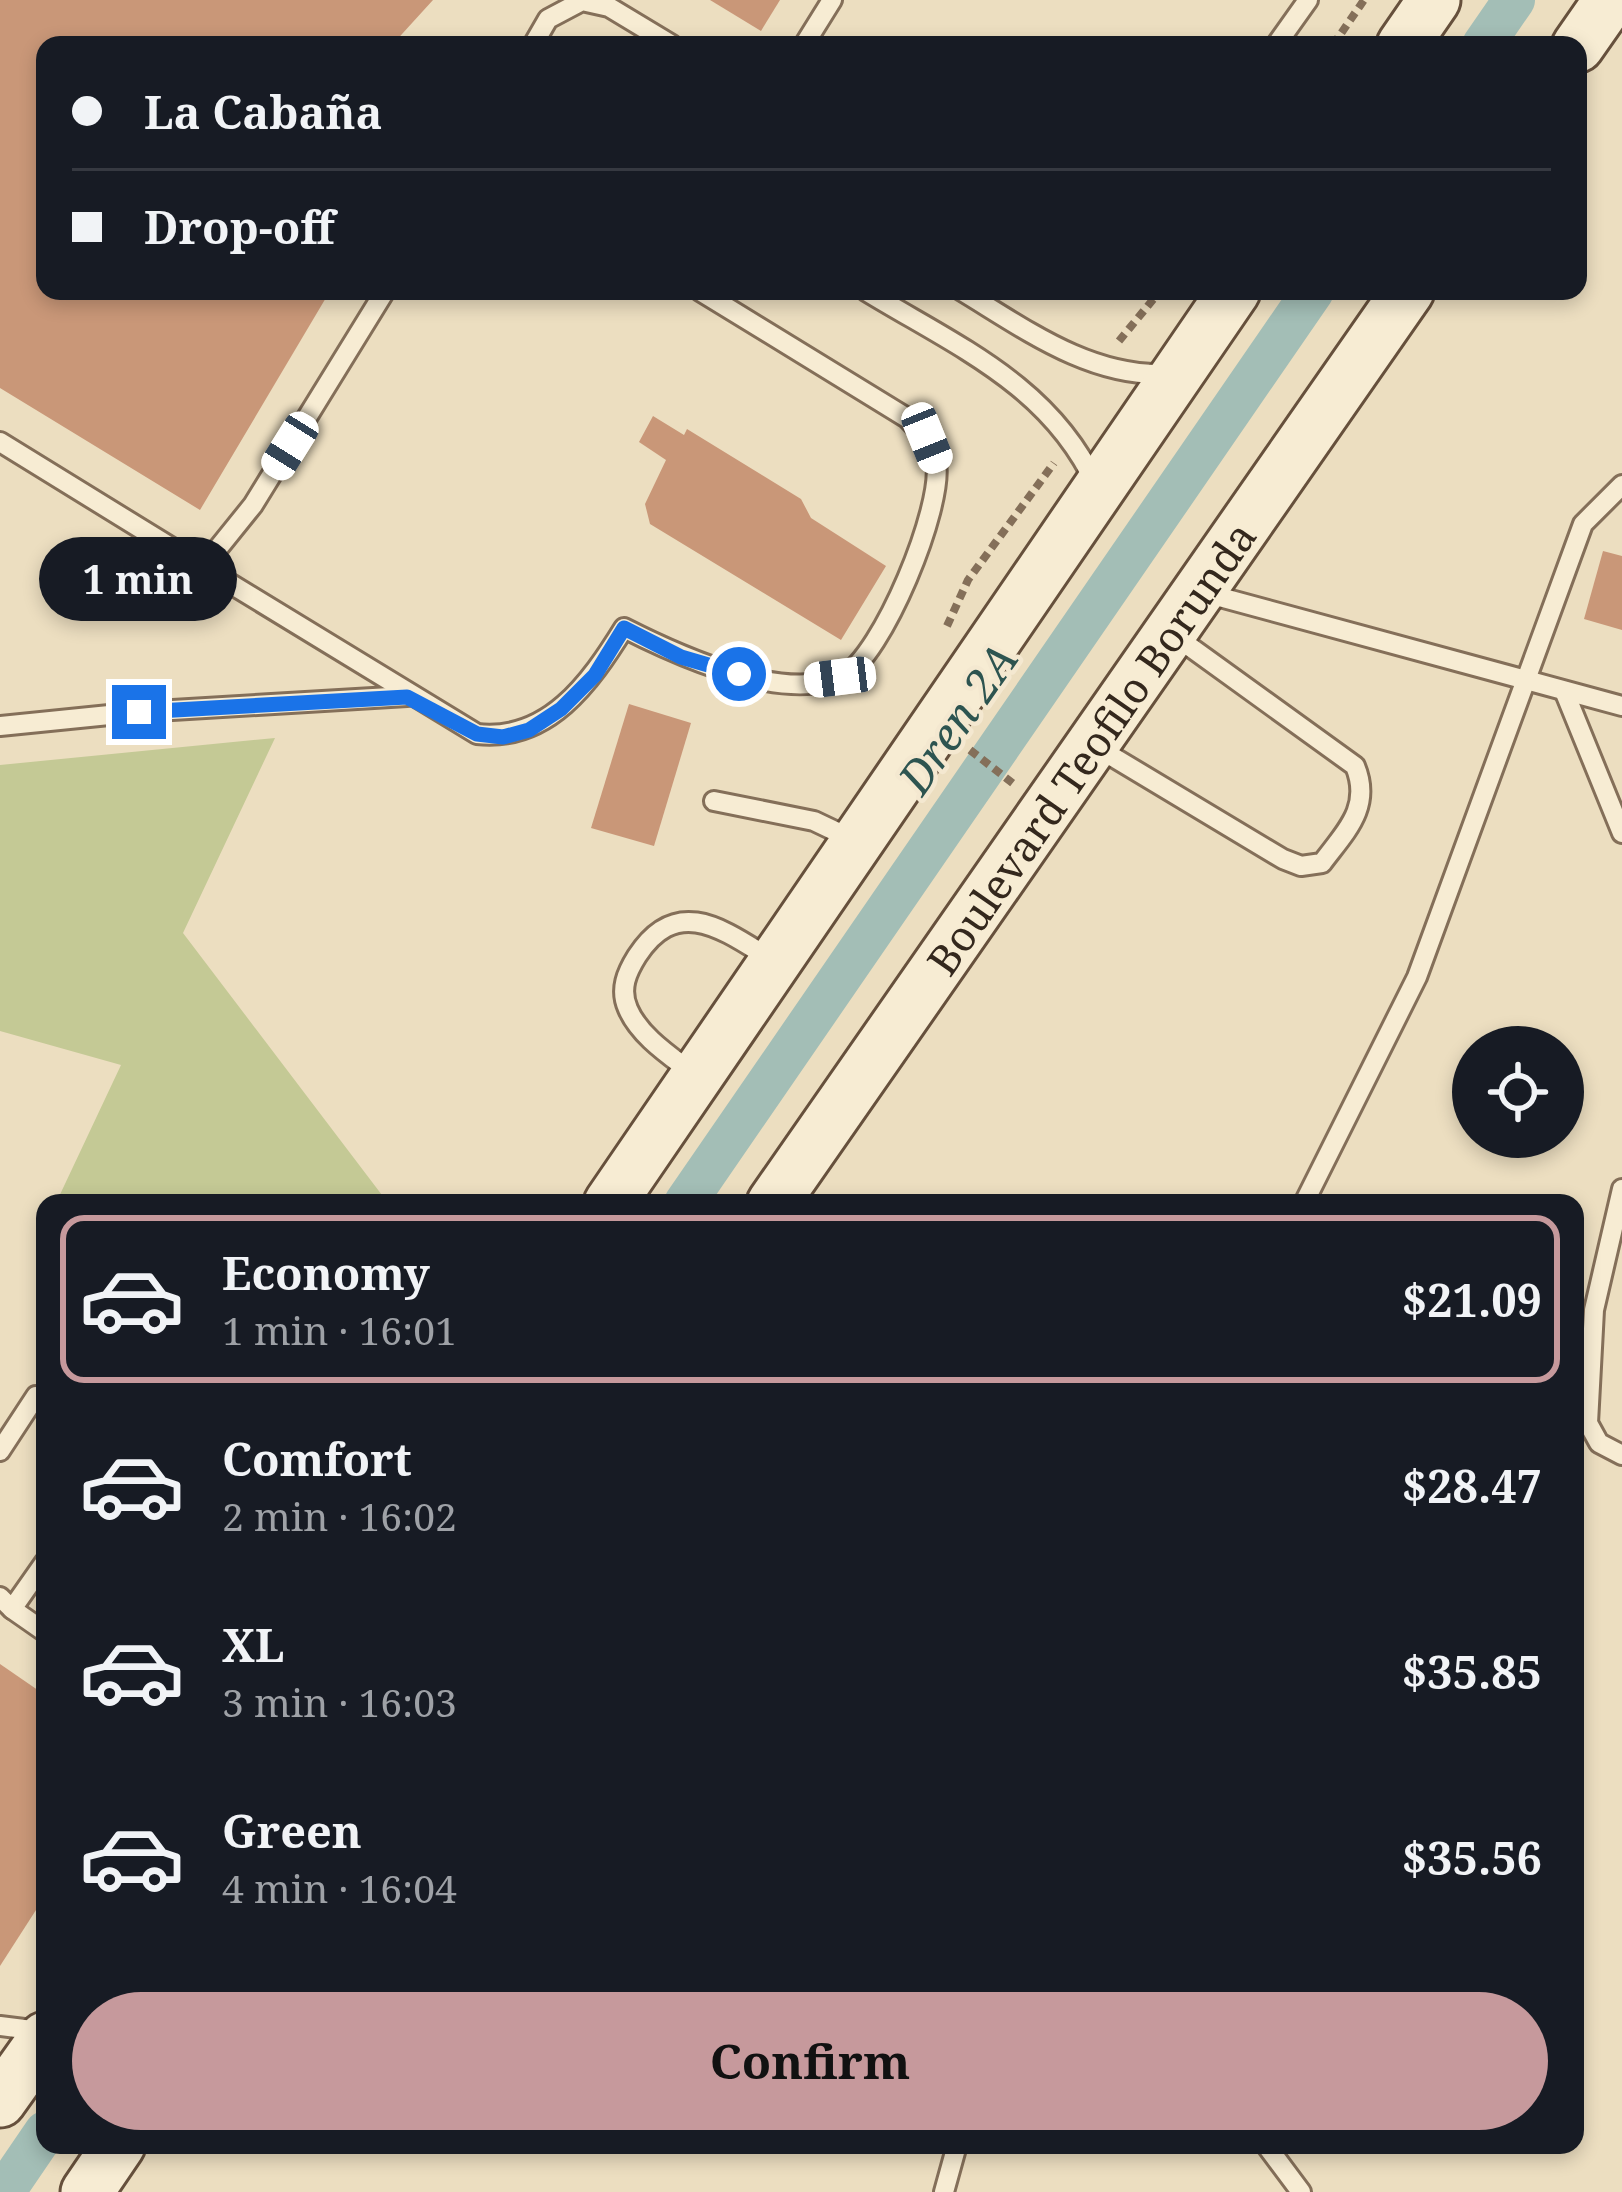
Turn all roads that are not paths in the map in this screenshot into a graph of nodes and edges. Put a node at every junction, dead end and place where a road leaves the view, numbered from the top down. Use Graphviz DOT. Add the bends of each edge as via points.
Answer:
graph roads {
  1 [pos="832,0"];
  2 [pos="1308,0"];
  3 [pos="1434,0"];
  4 [pos="1610,0"];
  5 [pos="538,36"];
  6 [pos="657,36"];
  7 [pos="810,36"];
  8 [pos="1282,36"];
  9 [pos="1409,36"];
  10 [pos="1585,36"];
  11 [pos="379,300"];
  12 [pos="715,300"];
  13 [pos="881,300"];
  14 [pos="977,300"];
  15 [pos="1228,300"];
  16 [pos="1402,300"];
  17 [pos="1177,373"];
  18 [pos="0,442"];
  19 [pos="1622,485"];
  20 [pos="1100,493"];
  21 [pos="203,567"];
  22 [pos="1201,591"];
  23 [pos="1171,633"];
  24 [pos="1526,682"];
  25 [pos="1565,693"];
  26 [pos="407,697"];
  27 [pos="1622,706"];
  28 [pos="0,726"];
  29 [pos="1092,744"];
  30 [pos="714,801"];
  31 [pos="1622,832"];
  32 [pos="860,843"];
  33 [pos="778,964"];
  34 [pos="696,1076"];
  35 [pos="1622,1189"];
  36 [pos="616,1194"];
  37 [pos="779,1194"];
  38 [pos="1309,1194"];
  39 [pos="1585,1311"];
  40 [pos="36,1396"];
  41 [pos="0,1451"];
  42 [pos="1622,1455"];
  43 [pos="36,1571"];
  44 [pos="6,1603"];
  45 [pos="36,1626"];
  46 [pos="0,2026"];
  47 [pos="36,2032"];
  48 [pos="36,2047"];
  49 [pos="0,2101"];
  50 [pos="113,2154"];
  51 [pos="955,2154"];
  52 [pos="1273,2154"];
  53 [pos="87,2192"];
  54 [pos="944,2192"];
  55 [pos="1301,2192"];
  1 -- 7 [label="lane"];
  2 -- 8 [label="lane"];
  3 -- 9 [label="main road"];
  4 -- 10 [label="main road"];
  5 -- 6 [label="lane" via="548,19 582,1"];
  11 -- 21 [label="lane" via="253,505"];
  12 -- 26 [label="lane" via="927,438 936,494 876,643 840,677 796,682 681,657 624,628 561,709 503,737 477,734"];
  13 -- 20 [label="lane" via="1026,390 1062,424"];
  14 -- 17 [label="lane" via="1084,358 1147,375"];
  15 -- 17 [label="main road"];
  16 -- 22 [label="main road, Boulevard Teofilo Borunda"];
  17 -- 20 [label="main road"];
  18 -- 21 [label="lane"];
  19 -- 24 [label="lane" via="1582,524"];
  20 -- 32 [label="main road"];
  21 -- 26 [label="lane"];
  22 -- 23 [label="main road, Boulevard Teofilo Borunda"];
  22 -- 24 [label="lane"];
  23 -- 29 [label="main road, Boulevard Teofilo Borunda"];
  23 -- 29 [label="lane" via="1355,766 1364,787 1360,812 1322,863 1301,866"];
  24 -- 25 [label="lane"];
  24 -- 38 [label="lane" via="1418,977"];
  25 -- 27 [label="lane"];
  25 -- 31 [label="lane"];
  26 -- 28 [label="lane"];
  29 -- 37 [label="main road, Boulevard Teofilo Borunda"];
  30 -- 32 [label="lane" via="814,821"];
  32 -- 33 [label="main road"];
  33 -- 34 [label="main road"];
  33 -- 34 [label="lane" via="693,920 652,933 626,973 628,1009"];
  34 -- 36 [label="main road"];
  35 -- 39 [label="lane"];
  39 -- 42 [label="lane" via="1588,1424 1599,1443"];
  40 -- 41 [label="lane"];
  43 -- 44 [label="lane"];
  44 -- 45 [label="lane"];
  46 -- 47 [label="lane"];
  48 -- 49 [label="main road"];
  50 -- 53 [label="main road"];
  51 -- 54 [label="lane"];
  52 -- 55 [label="lane"];
}
